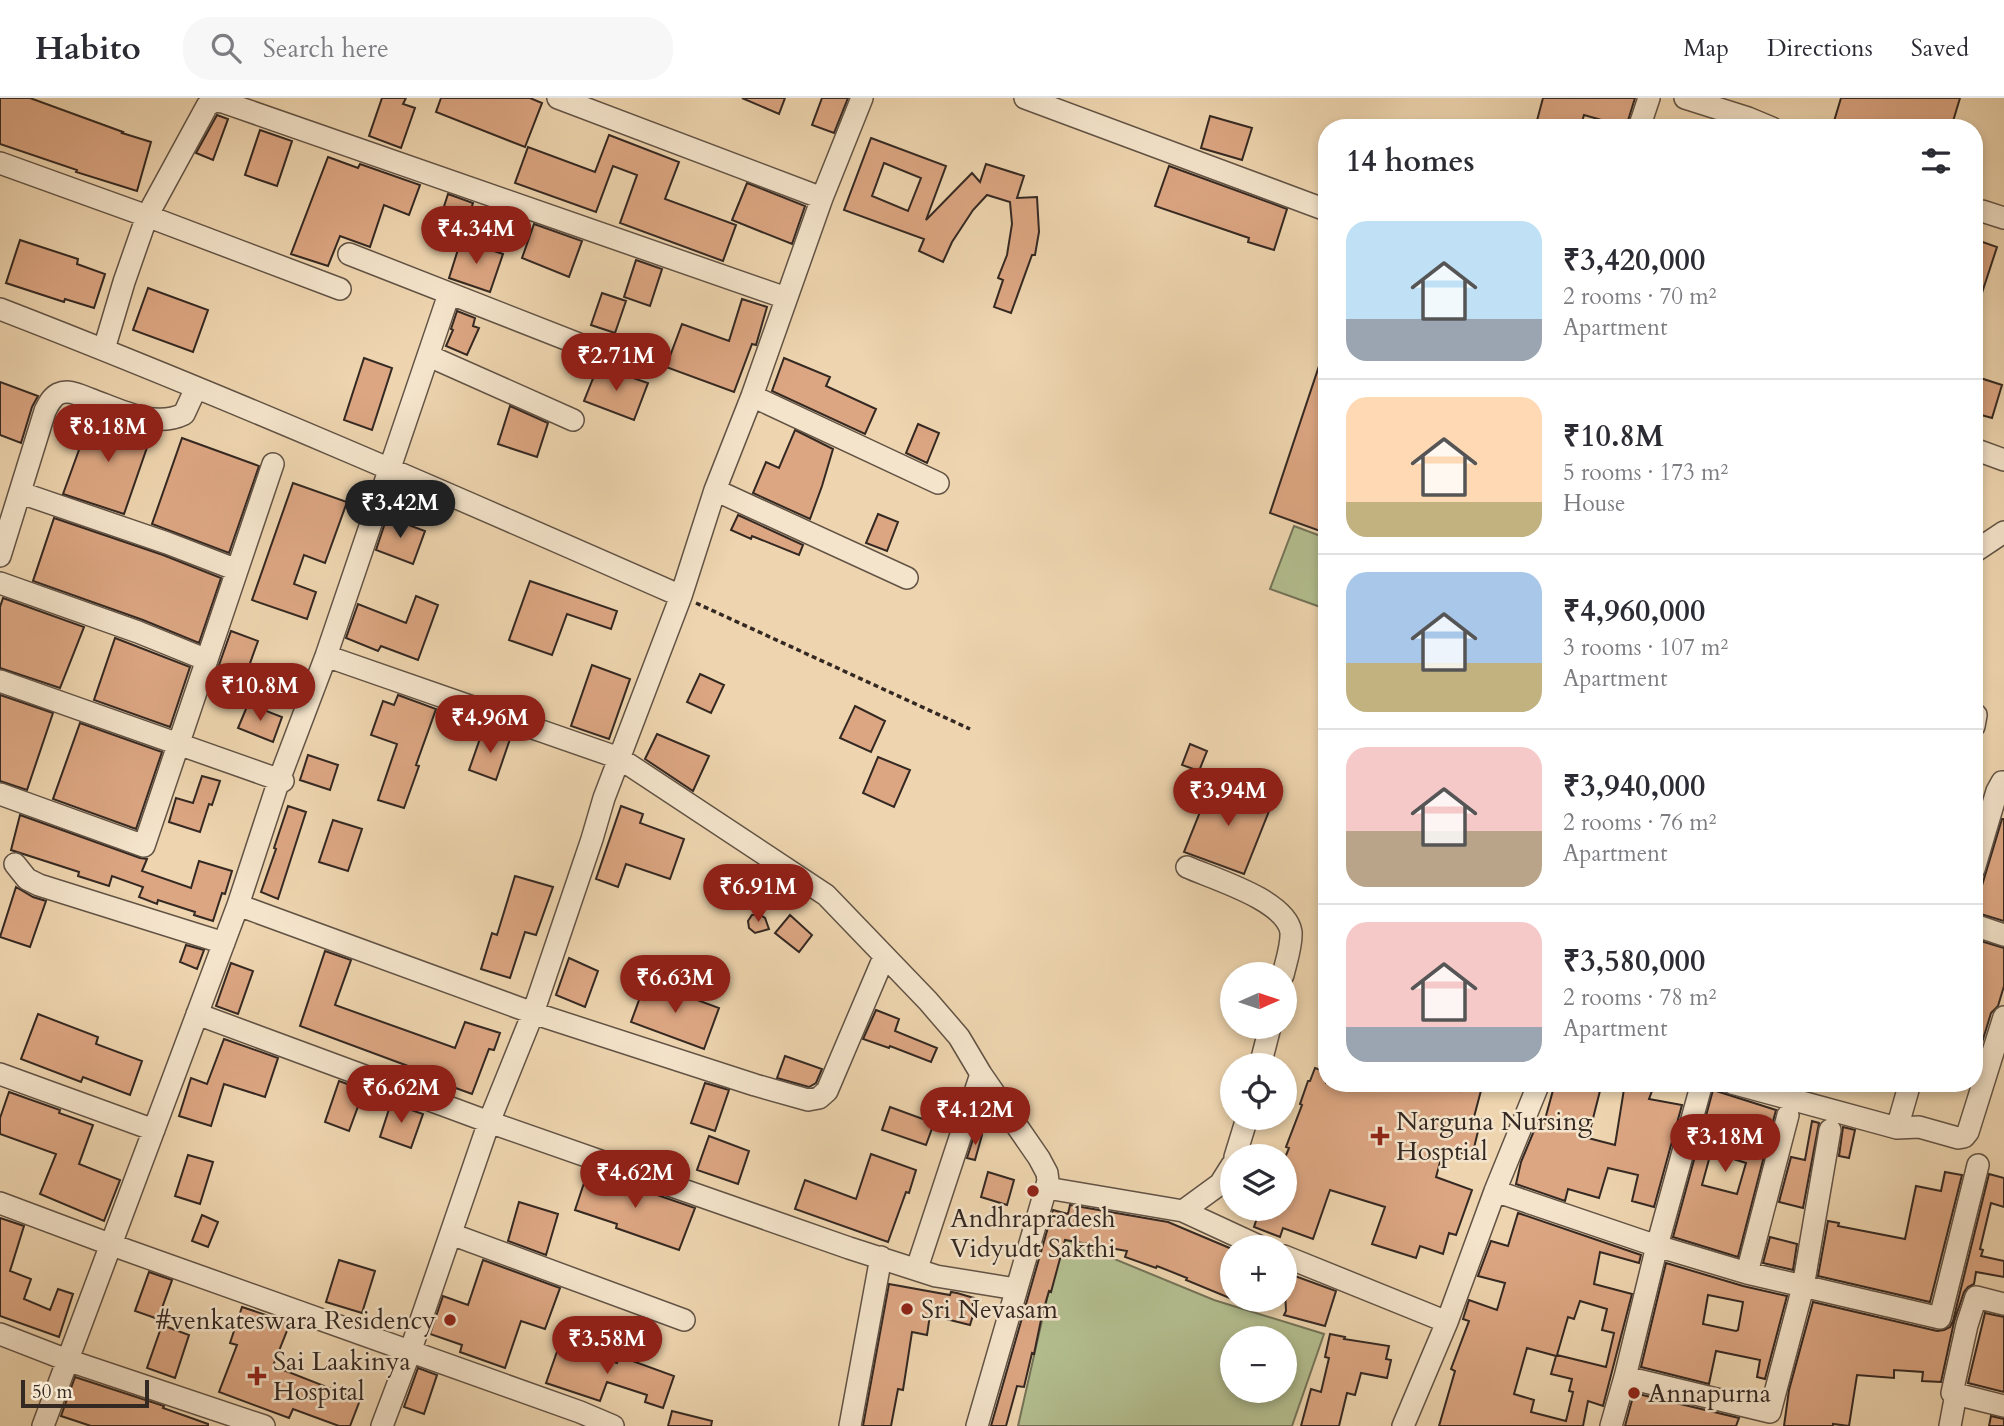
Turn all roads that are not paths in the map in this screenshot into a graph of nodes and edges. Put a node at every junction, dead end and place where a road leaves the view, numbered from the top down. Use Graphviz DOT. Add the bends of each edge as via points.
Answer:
graph roads {
  1 [pos="558,98"];
  2 [pos="862,98"];
  3 [pos="1025,98"];
  4 [pos="1649,98"];
  5 [pos="1685,98"];
  6 [pos="1642,119"];
  7 [pos="1750,119"];
  8 [pos="0,163"];
  9 [pos="822,198"];
  10 [pos="1318,207"];
  11 [pos="1983,211"];
  12 [pos="147,216"];
  13 [pos="2004,218"];
  14 [pos="349,254"];
  15 [pos="340,289"];
  16 [pos="449,294"];
  17 [pos="786,299"];
  18 [pos="0,309"];
  19 [pos="104,349"];
  20 [pos="429,356"];
  21 [pos="617,359"];
  22 [pos="196,388"];
  23 [pos="752,396"];
  24 [pos="573,420"];
  25 [pos="1983,452"];
  26 [pos="2004,460"];
  27 [pos="273,464"];
  28 [pos="390,468"];
  29 [pos="938,483"];
  30 [pos="715,489"];
  31 [pos="21,493"];
  32 [pos="2004,532"];
  33 [pos="1983,546"];
  34 [pos="0,556"];
  35 [pos="237,570"];
  36 [pos="907,578"];
  37 [pos="0,583"];
  38 [pos="681,596"];
  39 [pos="326,656"];
  40 [pos="207,660"];
  41 [pos="0,681"];
  42 [pos="178,744"];
  43 [pos="619,758"];
  44 [pos="281,781"];
  45 [pos="2004,782"];
  46 [pos="0,794"];
  47 [pos="1983,838"];
  48 [pos="15,864"];
  49 [pos="1187,867"];
  50 [pos="238,905"];
  51 [pos="1983,928"];
  52 [pos="2004,935"];
  53 [pos="223,943"];
  54 [pos="884,957"];
  55 [pos="1286,962"];
  56 [pos="533,1013"];
  57 [pos="197,1014"];
  58 [pos="2004,1017"];
  59 [pos="0,1074"];
  60 [pos="981,1074"];
  61 [pos="1983,1084"];
  62 [pos="1535,1092"];
  63 [pos="1699,1092"];
  64 [pos="1765,1092"];
  65 [pos="1907,1092"];
  66 [pos="1981,1092"];
  67 [pos="1788,1115"];
  68 [pos="489,1122"];
  69 [pos="1897,1128"];
  70 [pos="154,1130"];
  71 [pos="1830,1130"];
  72 [pos="1978,1165"];
  73 [pos="1220,1184"];
  74 [pos="1047,1188"];
  75 [pos="1496,1191"];
  76 [pos="0,1203"];
  77 [pos="1183,1211"];
  78 [pos="451,1234"];
  79 [pos="1235,1235"];
  80 [pos="111,1245"];
  81 [pos="1657,1245"];
  82 [pos="881,1257"];
  83 [pos="1297,1261"];
  84 [pos="917,1268"];
  85 [pos="1747,1273"];
  86 [pos="1803,1287"];
  87 [pos="1016,1289"];
  88 [pos="2004,1304"];
  89 [pos="1940,1318"];
  90 [pos="684,1320"];
  91 [pos="1447,1322"];
  92 [pos="1967,1325"];
  93 [pos="0,1334"];
  94 [pos="410,1352"];
  95 [pos="67,1360"];
  96 [pos="1625,1377"];
  97 [pos="1956,1394"];
  98 [pos="2004,1406"];
  99 [pos="43,1426"];
  100 [pos="264,1426"];
  101 [pos="382,1426"];
  102 [pos="613,1426"];
  103 [pos="850,1426"];
  104 [pos="978,1426"];
  105 [pos="1403,1426"];
  106 [pos="1611,1426"];
  107 [pos="1950,1426"];
  1 -- 9 [label="street"];
  2 -- 9 [label="street"];
  3 -- 10 [label="street"];
  4 -- 6 [label="street"];
  5 -- 7 [label="street"];
  8 -- 12 [label="street"];
  9 -- 17 [label="street"];
  11 -- 13 [label="street"];
  12 -- 15 [label="street"];
  12 -- 17 [label="street" via="207,106 219,101"];
  12 -- 19 [label="street"];
  14 -- 16 [label="street"];
  16 -- 20 [label="street"];
  16 -- 21 [label="street"];
  17 -- 23 [label="street"];
  18 -- 19 [label="street"];
  19 -- 22 [label="street"];
  20 -- 24 [label="street"];
  20 -- 28 [label="street"];
  22 -- 28 [label="street"];
  22 -- 31 [label="street" via="184,414 168,420 147,420 71,392 56,395 45,411"];
  23 -- 29 [label="street"];
  23 -- 30 [label="street"];
  25 -- 26 [label="street"];
  27 -- 35 [label="street"];
  28 -- 38 [label="street"];
  28 -- 39 [label="street"];
  30 -- 36 [label="street"];
  30 -- 38 [label="street"];
  31 -- 34 [label="street"];
  31 -- 35 [label="street"];
  32 -- 33 [label="street"];
  35 -- 40 [label="street"];
  37 -- 40 [label="street"];
  38 -- 43 [label="street"];
  39 -- 43 [label="street"];
  39 -- 44 [label="street"];
  40 -- 42 [label="street"];
  41 -- 42 [label="street"];
  42 -- 44 [label="street"];
  42 -- 46 [label="street" via="144,846"];
  43 -- 54 [label="street" via="826,895"];
  43 -- 56 [label="street"];
  44 -- 50 [label="street"];
  45 -- 47 [label="street"];
  48 -- 53 [label="street" via="39,885"];
  49 -- 55 [label="street" via="1264,900 1282,913 1291,934"];
  50 -- 53 [label="street"];
  50 -- 56 [label="street"];
  51 -- 52 [label="street"];
  53 -- 57 [label="street"];
  54 -- 56 [label="street" via="827,1091 808,1101"];
  54 -- 60 [label="street" via="959,1037"];
  56 -- 68 [label="street"];
  57 -- 68 [label="street"];
  57 -- 70 [label="street"];
  58 -- 61 [label="street"];
  59 -- 70 [label="street"];
  60 -- 74 [label="street" via="1039,1158 1047,1173"];
  60 -- 84 [label="street"];
  62 -- 75 [label="street"];
  63 -- 81 [label="street"];
  64 -- 69 [label="street"];
  65 -- 69 [label="street"];
  66 -- 69 [label="street" via="1964,1138 1919,1127"];
  67 -- 85 [label="street"];
  68 -- 78 [label="street"];
  68 -- 82 [label="street"];
  70 -- 80 [label="street"];
  71 -- 86 [label="street"];
  72 -- 89 [label="street"];
  73 -- 77 [label="street"];
  74 -- 77 [label="street"];
  74 -- 87 [label="street"];
  75 -- 81 [label="street"];
  75 -- 91 [label="street"];
  76 -- 80 [label="street"];
  77 -- 79 [label="street"];
  78 -- 90 [label="street"];
  78 -- 94 [label="street"];
  80 -- 94 [label="street"];
  80 -- 95 [label="street"];
  81 -- 85 [label="street"];
  81 -- 96 [label="street"];
  82 -- 84 [label="street"];
  82 -- 103 [label="street"];
  83 -- 91 [label="street"];
  84 -- 87 [label="street" via="936,1276"];
  85 -- 86 [label="street"];
  86 -- 89 [label="street"];
  86 -- 96 [label="street" via="1770,1412"];
  87 -- 104 [label="street"];
  88 -- 92 [label="street" via="1976,1297"];
  89 -- 92 [label="street"];
  91 -- 105 [label="street"];
  92 -- 97 [label="street" via="1952,1394"];
  93 -- 95 [label="street"];
  94 -- 101 [label="street"];
  94 -- 102 [label="street"];
  95 -- 99 [label="street"];
  95 -- 100 [label="street"];
  96 -- 106 [label="street"];
  97 -- 98 [label="street"];
  97 -- 107 [label="street"];
}
